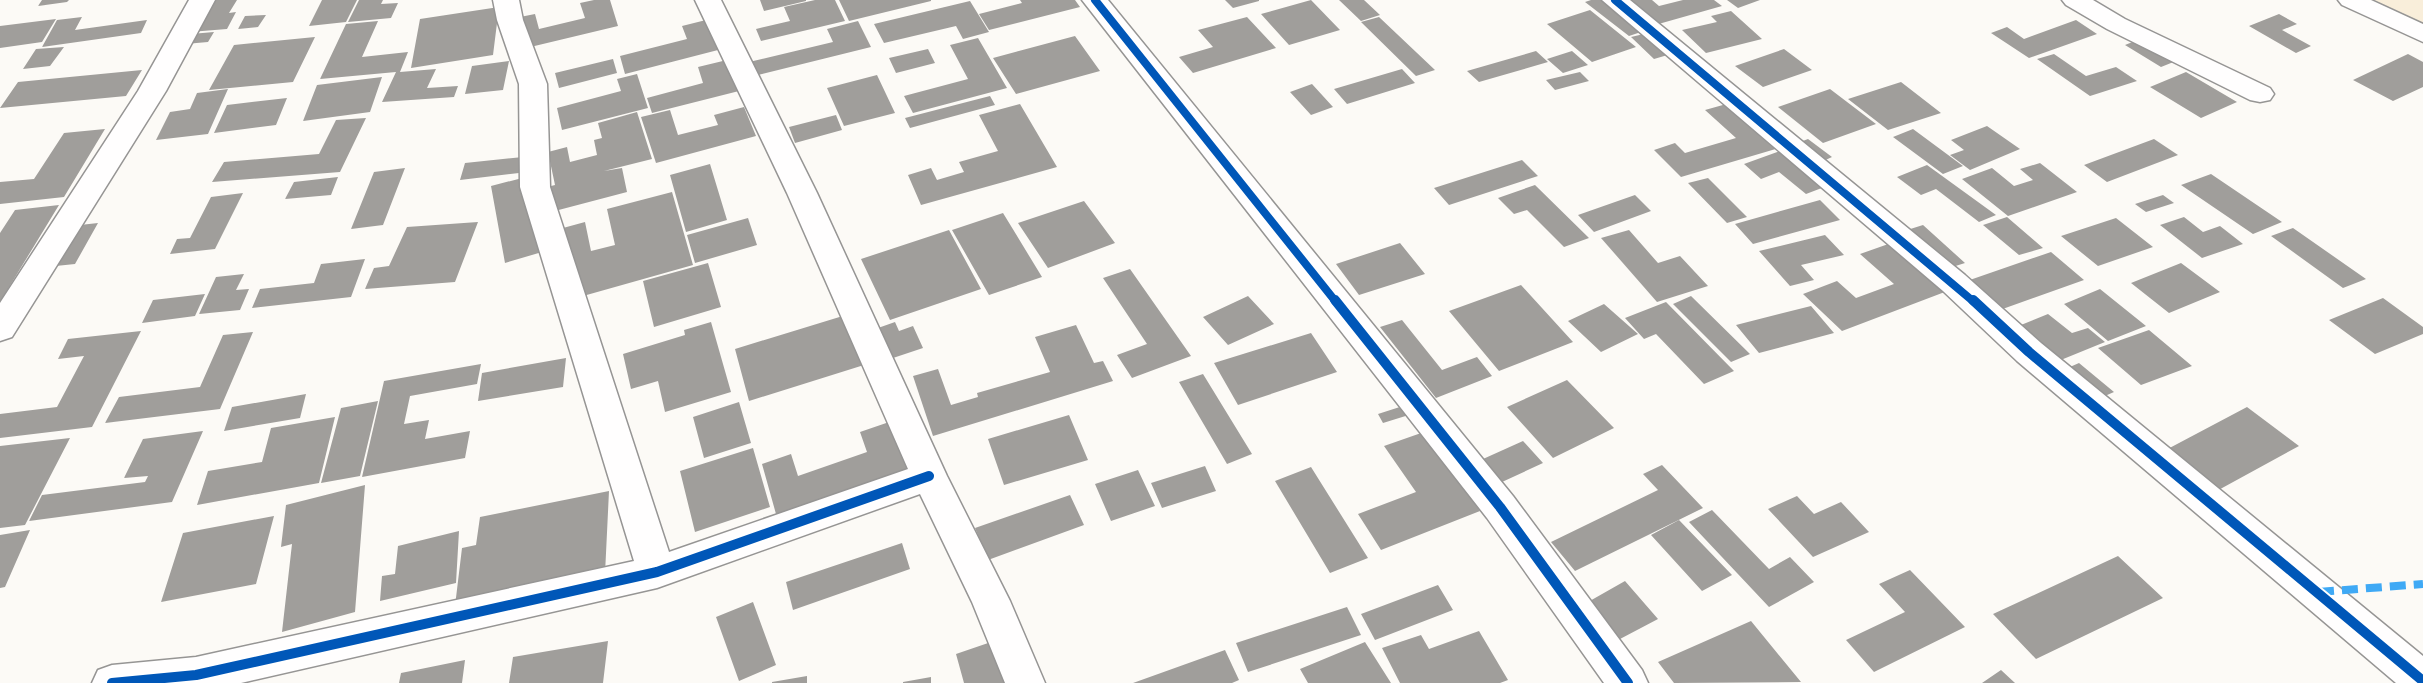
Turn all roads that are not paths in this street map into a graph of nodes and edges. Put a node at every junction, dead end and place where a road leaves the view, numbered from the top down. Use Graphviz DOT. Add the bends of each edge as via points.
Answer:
graph roads {
  1 [pos="202,0"];
  2 [pos="506,0"];
  3 [pos="708,0"];
  4 [pos="1095,0"];
  5 [pos="1615,0"];
  6 [pos="2075,0"];
  7 [pos="2351,0"];
  8 [pos="2423,34"];
  9 [pos="2260,94"];
  10 [pos="0,329"];
  11 [pos="929,476"];
  12 [pos="657,572"];
  13 [pos="2423,681"];
  14 [pos="112,683"];
  15 [pos="1025,683"];
  16 [pos="1628,683"];
  1 -- 10 [label="street" via="152,91"];
  2 -- 12 [label="street" via="533,84 535,187"];
  3 -- 11 [label="street" via="802,193"];
  4 -- 16 [label="street" via="1500,507"];
  5 -- 13 [label="street"];
  6 -- 9 [label="street"];
  7 -- 8 [label="street"];
  11 -- 12 [label="street"];
  11 -- 15 [label="street" via="991,601"];
  12 -- 14 [label="street" via="196,675"];
}
